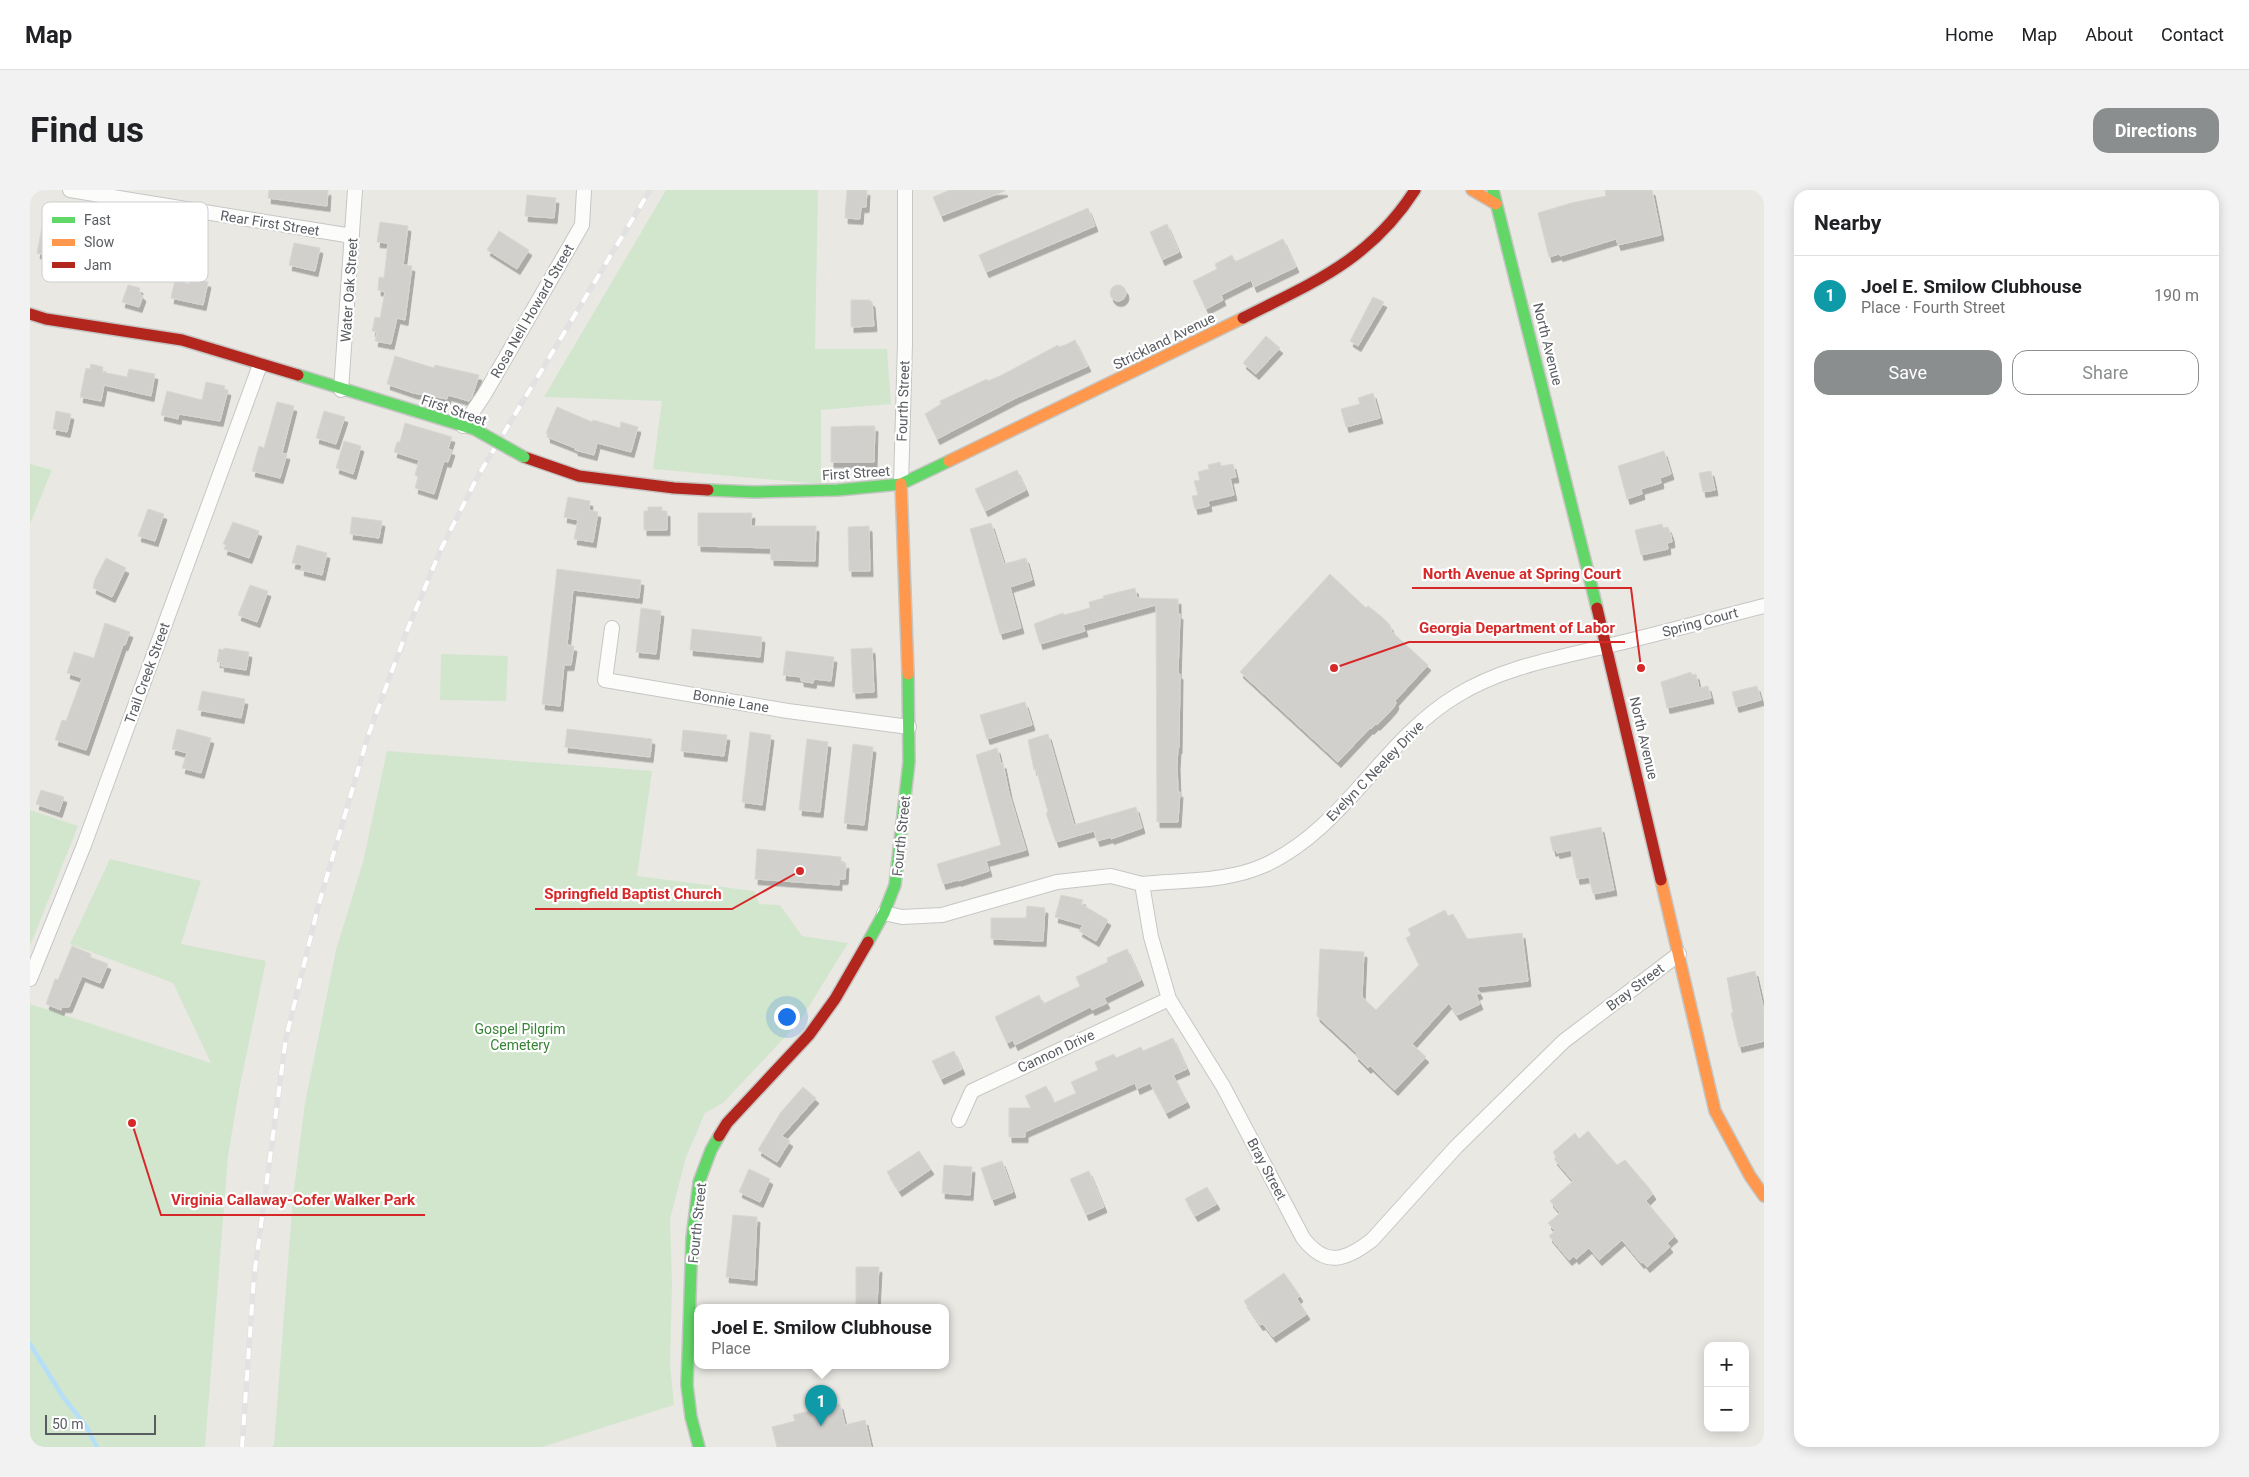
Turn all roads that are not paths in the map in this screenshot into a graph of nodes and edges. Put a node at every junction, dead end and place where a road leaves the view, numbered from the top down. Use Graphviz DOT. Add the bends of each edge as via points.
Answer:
graph roads {
  1 [pos="70,190"];
  2 [pos="356,190"];
  3 [pos="584,190"];
  4 [pos="905,190"];
  5 [pos="1415,190"];
  6 [pos="1472,190"];
  7 [pos="1492,190"];
  8 [pos="144,202"];
  9 [pos="1496,204"];
  10 [pos="208,213"];
  11 [pos="352,236"];
  12 [pos="30,314"];
  13 [pos="260,365"];
  14 [pos="341,390"];
  15 [pos="469,428"];
  16 [pos="901,484"];
  17 [pos="1764,606"];
  18 [pos="612,628"];
  19 [pos="1607,646"];
  20 [pos="909,727"];
  21 [pos="1142,884"];
  22 [pos="884,913"];
  23 [pos="1678,954"];
  24 [pos="30,979"];
  25 [pos="1170,999"];
  26 [pos="959,1120"];
  27 [pos="1764,1196"];
  28 [pos="699,1447"];
  1 -- 8 [label="street, Rear First Street"];
  2 -- 11 [label="street, Water Oak Street"];
  3 -- 15 [label="street, Rosa Nell Howard Street" via="582,225 484,395"];
  4 -- 16 [label="street, Fourth Street"];
  5 -- 16 [label="street, Strickland Avenue" via="1386,230 1327,276"];
  6 -- 9 [label="street"];
  7 -- 9 [label="street, North Avenue"];
  9 -- 19 [label="street, North Avenue"];
  10 -- 11 [label="street, Rear First Street"];
  11 -- 14 [label="street, Water Oak Street"];
  12 -- 13 [label="street, First Street" via="182,340"];
  13 -- 14 [label="street, First Street"];
  13 -- 24 [label="street, Trail Creek Street" via="84,845"];
  14 -- 15 [label="street, First Street"];
  15 -- 16 [label="street, First Street, bridge" via="524,457 579,476 674,488 772,492"];
  16 -- 20 [label="street, Fourth Street"];
  17 -- 19 [label="street, Spring Court"];
  18 -- 20 [label="street, Bonnie Lane" via="605,680 788,711"];
  19 -- 21 [label="street, Evelyn C Neeley Drive" via="1508,673 1456,696 1420,723 1346,804 1309,838 1264,865 1225,876"];
  19 -- 23 [label="street, North Avenue"];
  20 -- 22 [label="street, Fourth Street" via="900,855 895,885"];
  21 -- 22 [label="street" via="1111,876 1057,882 942,914 902,917"];
  21 -- 25 [label="street, Bray Street" via="1151,937"];
  22 -- 28 [label="street, Fourth Street" via="822,1019 727,1122 711,1150 699,1182 692,1238 687,1385"];
  23 -- 25 [label="street, Bray Street" via="1564,1041 1456,1147 1372,1240 1341,1259 1328,1258 1311,1248 1303,1238 1223,1086"];
  23 -- 27 [label="street, North Avenue" via="1715,1112"];
  25 -- 26 [label="street, Cannon Drive" via="972,1091"];
}
